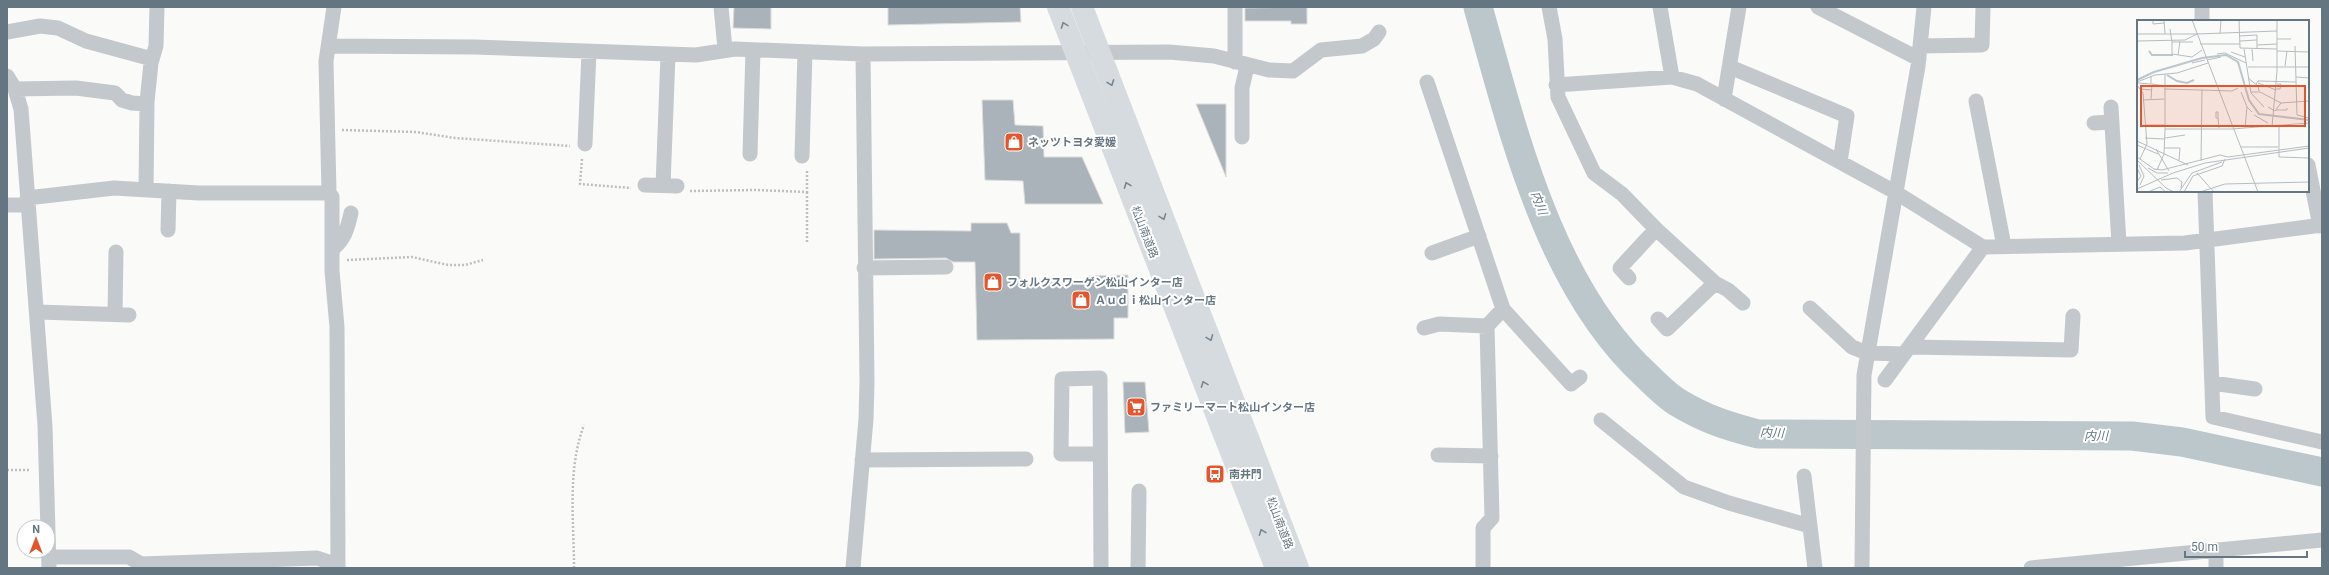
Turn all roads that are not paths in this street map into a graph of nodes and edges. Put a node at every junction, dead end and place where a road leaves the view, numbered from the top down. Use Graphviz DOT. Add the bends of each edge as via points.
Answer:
graph roads {
  1 [pos="157,7"];
  2 [pos="334,7"];
  3 [pos="721,7"];
  4 [pos="1058,7"];
  5 [pos="1082,7"];
  6 [pos="1235,7"];
  7 [pos="1549,7"];
  8 [pos="1660,7"];
  9 [pos="1739,7"];
  10 [pos="1818,7"];
  11 [pos="1924,7"];
  12 [pos="1983,7"];
  13 [pos="2202,7"];
  14 [pos="2202,20"];
  15 [pos="7,32"];
  16 [pos="1379,32"];
  17 [pos="330,46"];
  18 [pos="725,49"];
  19 [pos="753,50"];
  20 [pos="589,52"];
  21 [pos="805,52"];
  22 [pos="1100,52"];
  23 [pos="1919,52"];
  24 [pos="1075,53"];
  25 [pos="668,54"];
  26 [pos="863,54"];
  27 [pos="152,59"];
  28 [pos="1241,64"];
  29 [pos="1730,67"];
  30 [pos="7,76"];
  31 [pos="1672,76"];
  32 [pos="1428,82"];
  33 [pos="1556,85"];
  34 [pos="15,89"];
  35 [pos="1724,99"];
  36 [pos="1976,101"];
  37 [pos="147,104"];
  38 [pos="2094,123"];
  39 [pos="1242,136"];
  40 [pos="585,145"];
  41 [pos="750,154"];
  42 [pos="802,156"];
  43 [pos="1840,162"];
  44 [pos="2309,170"];
  45 [pos="645,185"];
  46 [pos="146,190"];
  47 [pos="169,191"];
  48 [pos="1895,192"];
  49 [pos="2205,192"];
  50 [pos="329,193"];
  51 [pos="27,202"];
  52 [pos="7,205"];
  53 [pos="350,213"];
  54 [pos="2321,225"];
  55 [pos="1656,229"];
  56 [pos="168,230"];
  57 [pos="1479,236"];
  58 [pos="2206,240"];
  59 [pos="2119,244"];
  60 [pos="2004,246"];
  61 [pos="1983,247"];
  62 [pos="116,252"];
  63 [pos="1432,253"];
  64 [pos="332,255"];
  65 [pos="946,267"];
  66 [pos="864,268"];
  67 [pos="1629,278"];
  68 [pos="1715,283"];
  69 [pos="1743,303"];
  70 [pos="1810,308"];
  71 [pos="1503,309"];
  72 [pos="38,312"];
  73 [pos="2073,316"];
  74 [pos="1658,319"];
  75 [pos="1487,326"];
  76 [pos="1424,328"];
  77 [pos="1907,350"];
  78 [pos="1867,353"];
  79 [pos="1580,377"];
  80 [pos="1885,380"];
  81 [pos="2212,383"];
  82 [pos="2255,389"];
  83 [pos="1601,420"];
  84 [pos="2322,442"];
  85 [pos="1100,454"];
  86 [pos="1438,455"];
  87 [pos="1491,456"];
  88 [pos="1026,459"];
  89 [pos="862,460"];
  90 [pos="1804,476"];
  91 [pos="1139,491"];
  92 [pos="1810,526"];
  93 [pos="2322,540"];
  94 [pos="2216,550"];
  95 [pos="49,562"];
  96 [pos="338,566"];
  97 [pos="853,568"];
  98 [pos="1101,568"];
  99 [pos="1138,568"];
  100 [pos="1276,568"];
  101 [pos="1298,568"];
  102 [pos="1483,568"];
  103 [pos="1815,568"];
  104 [pos="1862,568"];
  105 [pos="2031,568"];
  106 [pos="2216,568"];
  1 -- 27 [label="street" via="156,46"];
  2 -- 17 [label="street"];
  3 -- 18 [label="street"];
  24 -- 4 [label="highway, 松山南道路, one-way"];
  5 -- 22 [label="highway, 松山南道路"];
  6 -- 28 [label="street"];
  7 -- 33 [label="street" via="1555,39"];
  8 -- 31 [label="street"];
  9 -- 29 [label="street"];
  10 -- 23 [label="street"];
  11 -- 23 [label="street"];
  12 -- 23 [label="street" via="1982,45"];
  13 -- 14 [label="street"];
  15 -- 27 [label="street" via="40,26 58,28 86,41"];
  16 -- 28 [label="street" via="1374,39 1362,46 1321,50 1293,70 1270,70"];
  17 -- 20 [label="street" via="475,47"];
  17 -- 50 [label="street" via="326,61"];
  18 -- 19 [label="street"];
  18 -- 25 [label="street" via="696,55"];
  19 -- 21 [label="street"];
  19 -- 41 [label="street"];
  20 -- 25 [label="street"];
  20 -- 40 [label="street"];
  21 -- 26 [label="street"];
  21 -- 42 [label="street"];
  22 -- 24 [label="street"];
  22 -- 28 [label="street" via="1169,52 1214,56"];
  22 -- 101 [label="highway, 松山南道路, one-way"];
  23 -- 48 [label="street"];
  24 -- 26 [label="street"];
  100 -- 24 [label="highway, 松山南道路, one-way"];
  25 -- 45 [label="street" via="670,186"];
  26 -- 66 [label="street"];
  27 -- 37 [label="street"];
  28 -- 39 [label="street"];
  29 -- 35 [label="street"];
  29 -- 43 [label="street" via="1847,116"];
  30 -- 34 [label="street"];
  31 -- 33 [label="street"];
  31 -- 35 [label="street" via="1697,84"];
  32 -- 57 [label="street"];
  33 -- 55 [label="street" via="1558,97 1594,173 1622,194"];
  34 -- 37 [label="street" via="76,88 116,93 122,100"];
  34 -- 51 [label="street" via="21,109"];
  35 -- 43 [label="street"];
  36 -- 60 [label="street"];
  37 -- 46 [label="street"];
  38 -- 59 [label="street" via="2111,115 2121,166"];
  43 -- 48 [label="street"];
  44 -- 54 [label="street"];
  46 -- 47 [label="street"];
  46 -- 51 [label="street" via="97,190"];
  47 -- 50 [label="street"];
  47 -- 56 [label="street"];
  48 -- 61 [label="street"];
  48 -- 78 [label="street"];
  49 -- 58 [label="street"];
  50 -- 64 [label="street" via="332,197"];
  51 -- 52 [label="street"];
  51 -- 72 [label="street"];
  53 -- 64 [label="street" via="344,237"];
  54 -- 58 [label="street"];
  55 -- 67 [label="street" via="1620,268"];
  55 -- 68 [label="street"];
  57 -- 63 [label="street"];
  57 -- 71 [label="street"];
  58 -- 59 [label="street" via="2185,243"];
  58 -- 81 [label="street"];
  59 -- 60 [label="street"];
  60 -- 61 [label="street"];
  61 -- 77 [label="street"];
  62 -- 72 [label="street" via="122,314"];
  64 -- 96 [label="street" via="337,327"];
  65 -- 66 [label="street"];
  66 -- 89 [label="street" via="867,382"];
  68 -- 69 [label="street"];
  68 -- 74 [label="street" via="1667,329"];
  70 -- 78 [label="street" via="1852,347"];
  71 -- 75 [label="street"];
  71 -- 79 [label="street" via="1571,384"];
  72 -- 95 [label="street"];
  73 -- 77 [label="street" via="2071,350"];
  75 -- 76 [label="street" via="1439,324"];
  75 -- 87 [label="street"];
  77 -- 78 [label="street"];
  77 -- 80 [label="street"];
  78 -- 104 [label="street"];
  81 -- 82 [label="street"];
  81 -- 84 [label="street" via="2213,417"];
  83 -- 92 [label="street" via="1684,487"];
  85 -- 85 [label="street" via="1100,378 1062,379 1061,454"];
  85 -- 98 [label="street"];
  86 -- 87 [label="street"];
  87 -- 102 [label="street" via="1492,518 1484,528"];
  88 -- 89 [label="street"];
  89 -- 97 [label="street"];
  90 -- 92 [label="street"];
  91 -- 99 [label="street"];
  92 -- 103 [label="street"];
  93 -- 94 [label="street"];
  94 -- 105 [label="street"];
  94 -- 106 [label="street"];
  95 -- 96 [label="street" via="129,557 141,564 317,558"];
}
